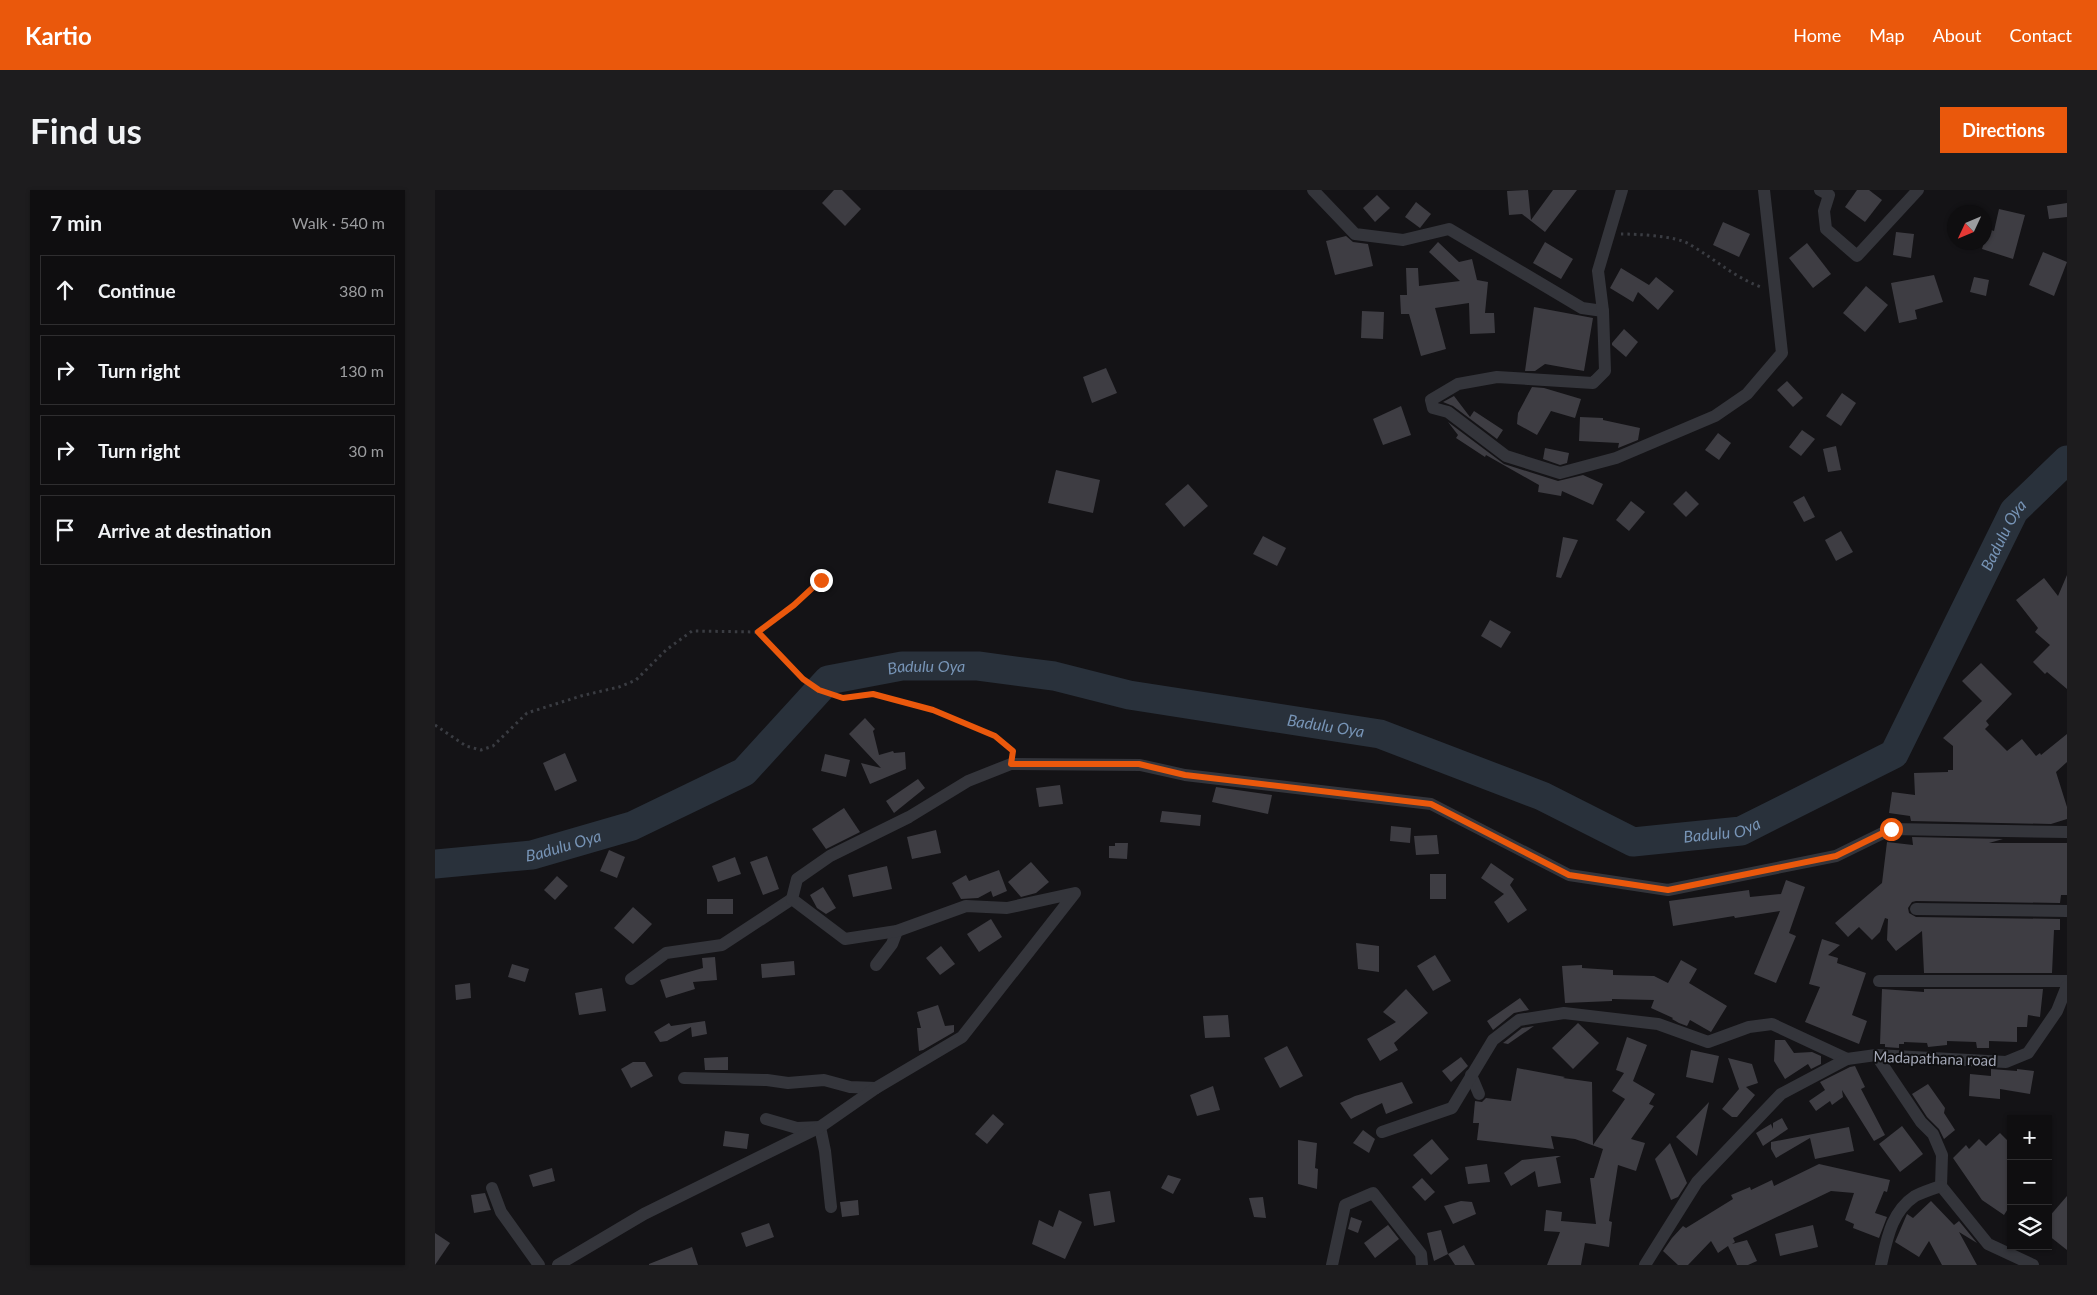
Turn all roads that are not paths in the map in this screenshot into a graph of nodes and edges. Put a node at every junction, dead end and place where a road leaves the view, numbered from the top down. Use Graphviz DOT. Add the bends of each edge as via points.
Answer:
graph roads {
  1 [pos="1313,190"];
  2 [pos="1622,190"];
  3 [pos="1764,190"];
  4 [pos="1820,190"];
  5 [pos="1916,192"];
  6 [pos="1603,311"];
  7 [pos="2067,832"];
  8 [pos="792,899"];
  9 [pos="1916,909"];
  10 [pos="2067,911"];
  11 [pos="897,931"];
  12 [pos="876,965"];
  13 [pos="631,979"];
  14 [pos="1879,981"];
  15 [pos="2067,981"];
  16 [pos="2067,986"];
  17 [pos="1876,1055"];
  18 [pos="1847,1059"];
  19 [pos="1471,1075"];
  20 [pos="684,1078"];
  21 [pos="876,1088"];
  22 [pos="1479,1094"];
  23 [pos="766,1119"];
  24 [pos="820,1127"];
  25 [pos="1382,1132"];
  26 [pos="1941,1186"];
  27 [pos="492,1188"];
  28 [pos="831,1207"];
  29 [pos="539,1265"];
  30 [pos="558,1265"];
  31 [pos="1331,1265"];
  32 [pos="1422,1265"];
  33 [pos="1645,1265"];
  34 [pos="1881,1265"];
  35 [pos="2033,1265"];
  1 -- 6 [label="street" via="1355,234 1403,240 1449,229 1582,308"];
  2 -- 6 [label="street" via="1598,271"];
  3 -- 6 [label="street" via="1782,353 1747,394 1715,416 1616,458 1560,473 1506,456 1448,412 1433,408 1431,400 1458,384 1497,377 1593,383 1605,370"];
  4 -- 5 [label="street" via="1829,195 1824,211 1826,229 1857,256"];
  7 -- 8 [label="street" via="1891,829 1836,856 1668,890 1569,875 1431,804 1185,775 1139,764 1011,764 968,780 909,817 830,856 797,879"];
  8 -- 11 [label="street" via="845,939"];
  8 -- 13 [label="street" via="722,945 666,953"];
  9 -- 10 [label="street"];
  11 -- 12 [label="street" via="892,944"];
  11 -- 21 [label="street" via="966,906 1007,908 1075,894 962,1037"];
  14 -- 15 [label="street"];
  16 -- 17 [label="street, Madapathana road" via="2057,1011 2027,1053 2006,1062"];
  17 -- 18 [label="street, Madapathana road"];
  17 -- 26 [label="street" via="1921,1122 1933,1134 1942,1155"];
  18 -- 19 [label="street" via="1772,1024 1749,1027 1708,1042 1658,1024 1563,1013 1519,1020 1493,1040"];
  18 -- 33 [label="street, Madapathana road" via="1781,1094 1697,1182"];
  19 -- 22 [label="street"];
  19 -- 25 [label="street" via="1452,1108"];
  20 -- 21 [label="street" via="788,1083 824,1080 850,1087"];
  21 -- 24 [label="street"];
  23 -- 24 [label="street" via="797,1128"];
  24 -- 28 [label="street"];
  24 -- 30 [label="street" via="643,1214"];
  26 -- 34 [label="street" via="1915,1197 1896,1214"];
  26 -- 35 [label="street" via="1988,1244"];
  27 -- 29 [label="street" via="501,1212"];
  31 -- 32 [label="street" via="1345,1205 1373,1193 1421,1254"];
}
